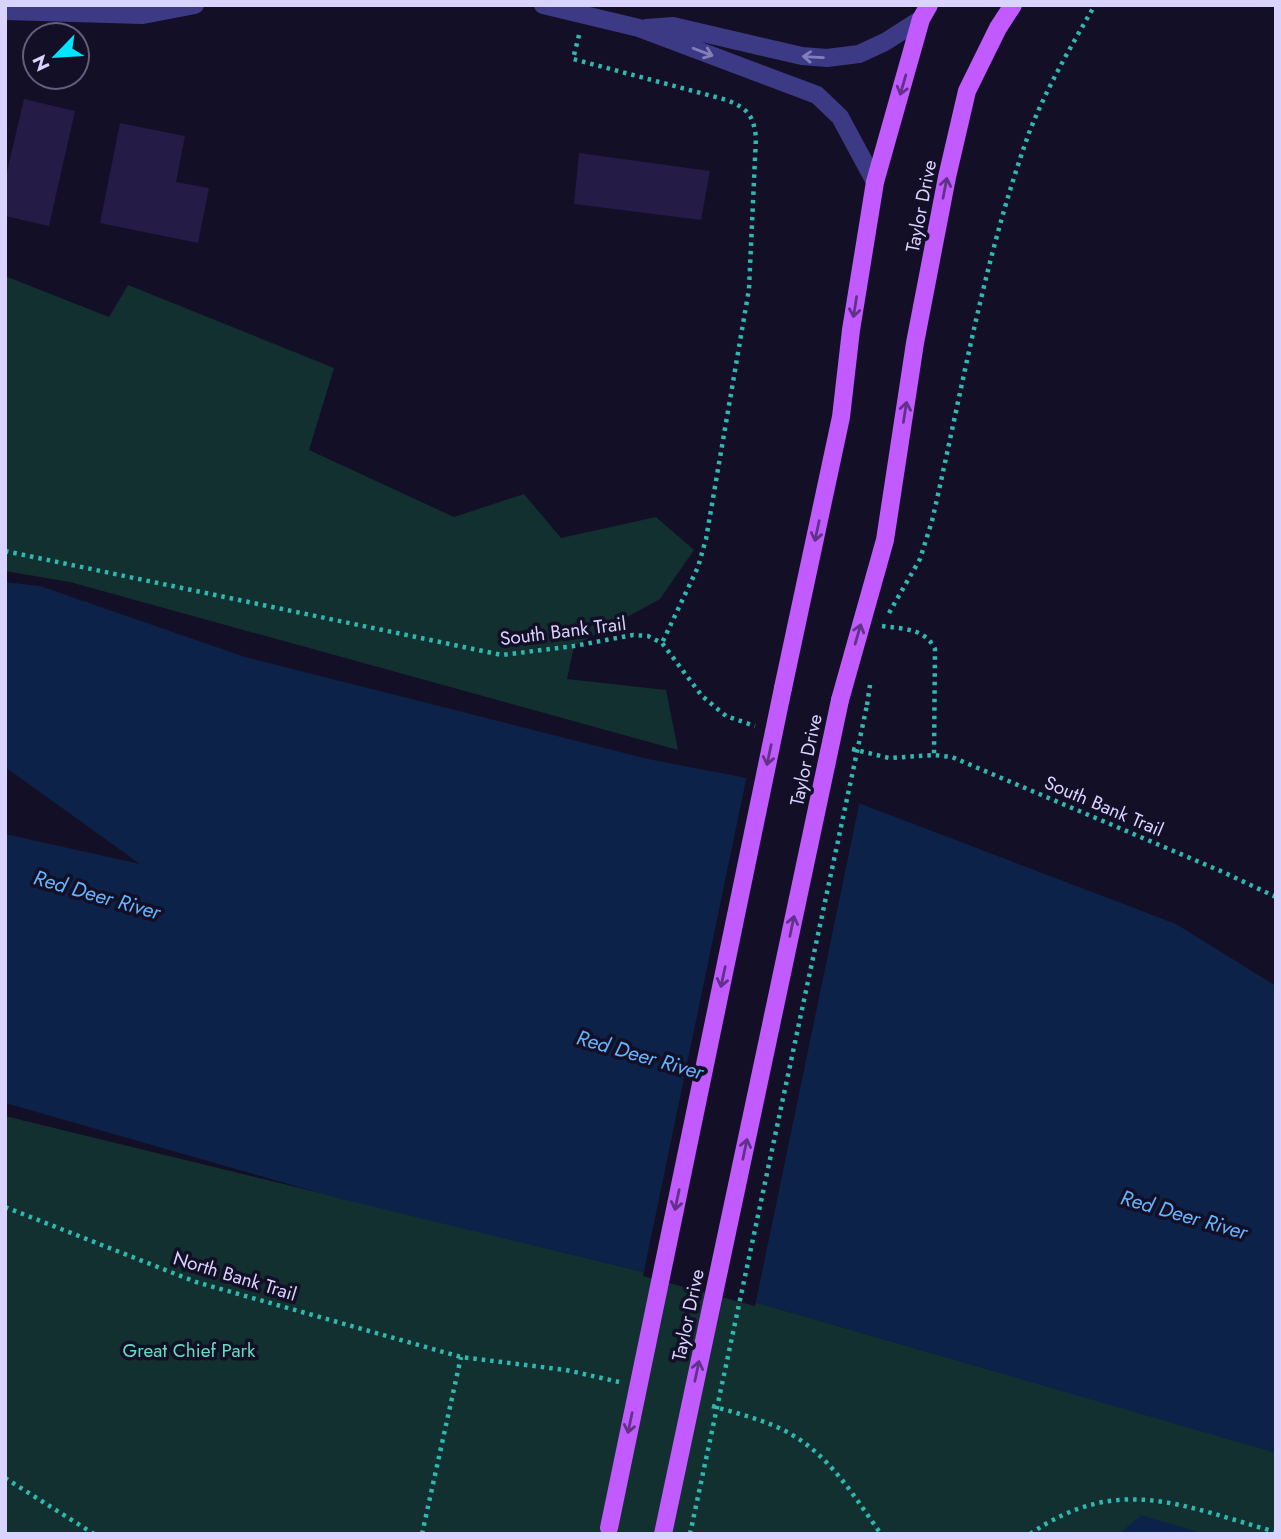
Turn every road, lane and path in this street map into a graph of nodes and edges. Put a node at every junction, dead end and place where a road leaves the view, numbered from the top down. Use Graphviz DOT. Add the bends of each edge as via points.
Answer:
graph roads {
  1 [pos="195,5"];
  2 [pos="543,5"];
  3 [pos="615,5"];
  4 [pos="1013,5"];
  5 [pos="1095,5"];
  6 [pos="5,10"];
  7 [pos="925,12"];
  8 [pos="604,20"];
  9 [pos="639,28"];
  10 [pos="576,46"];
  11 [pos="876,182"];
  12 [pos="5,551"];
  13 [pos="662,643"];
  14 [pos="867,705"];
  15 [pos="762,729"];
  16 [pos="851,749"];
  17 [pos="934,755"];
  18 [pos="1276,897"];
  19 [pos="5,1207"];
  20 [pos="779,1428"];
  21 [pos="5,1478"];
  22 [pos="608,1531"];
  23 [pos="1276,1532"];
  24 [pos="94,1534"];
  25 [pos="422,1534"];
  26 [pos="663,1534"];
  27 [pos="690,1534"];
  28 [pos="881,1534"];
  29 [pos="1030,1534"];
  1 -- 6 [label="street" via="143,15"];
  2 -- 8 [label="street"];
  3 -- 8 [label="street"];
  26 -- 4 [label="main road, Taylor Drive, one-way, bridge" via="840,700 885,540 915,343 947,177 967,91"];
  5 -- 17 [label="path" via="1030,131 997,233 932,521 920,559 881,626 920,632 935,649"];
  7 -- 9 [label="street, one-way" via="885,43 859,54 827,58 674,26"];
  7 -- 11 [label="main road, Taylor Drive, one-way"];
  8 -- 9 [label="street"];
  9 -- 11 [label="street, one-way" via="817,95 840,117"];
  10 -- 13 [label="path" via="573,60 727,100 744,107 754,121 749,289 706,539 698,567"];
  11 -- 22 [label="main road, Taylor Drive, one-way, bridge" via="841,417"];
  12 -- 13 [label="path, South Bank Trail" via="502,655 633,635"];
  13 -- 15 [label="path" via="702,696 726,716"];
  14 -- 27 [label="path, bridge"];
  16 -- 17 [label="path, South Bank Trail" via="890,758"];
  17 -- 18 [label="path, South Bank Trail" via="967,763"];
  19 -- 25 [label="path, North Bank Trail" via="196,1282 461,1357"];
  20 -- 28 [label="path" via="827,1462"];
  21 -- 24 [label="path"];
  23 -- 29 [label="path" via="1169,1502 1128,1498 1091,1503"];
}
